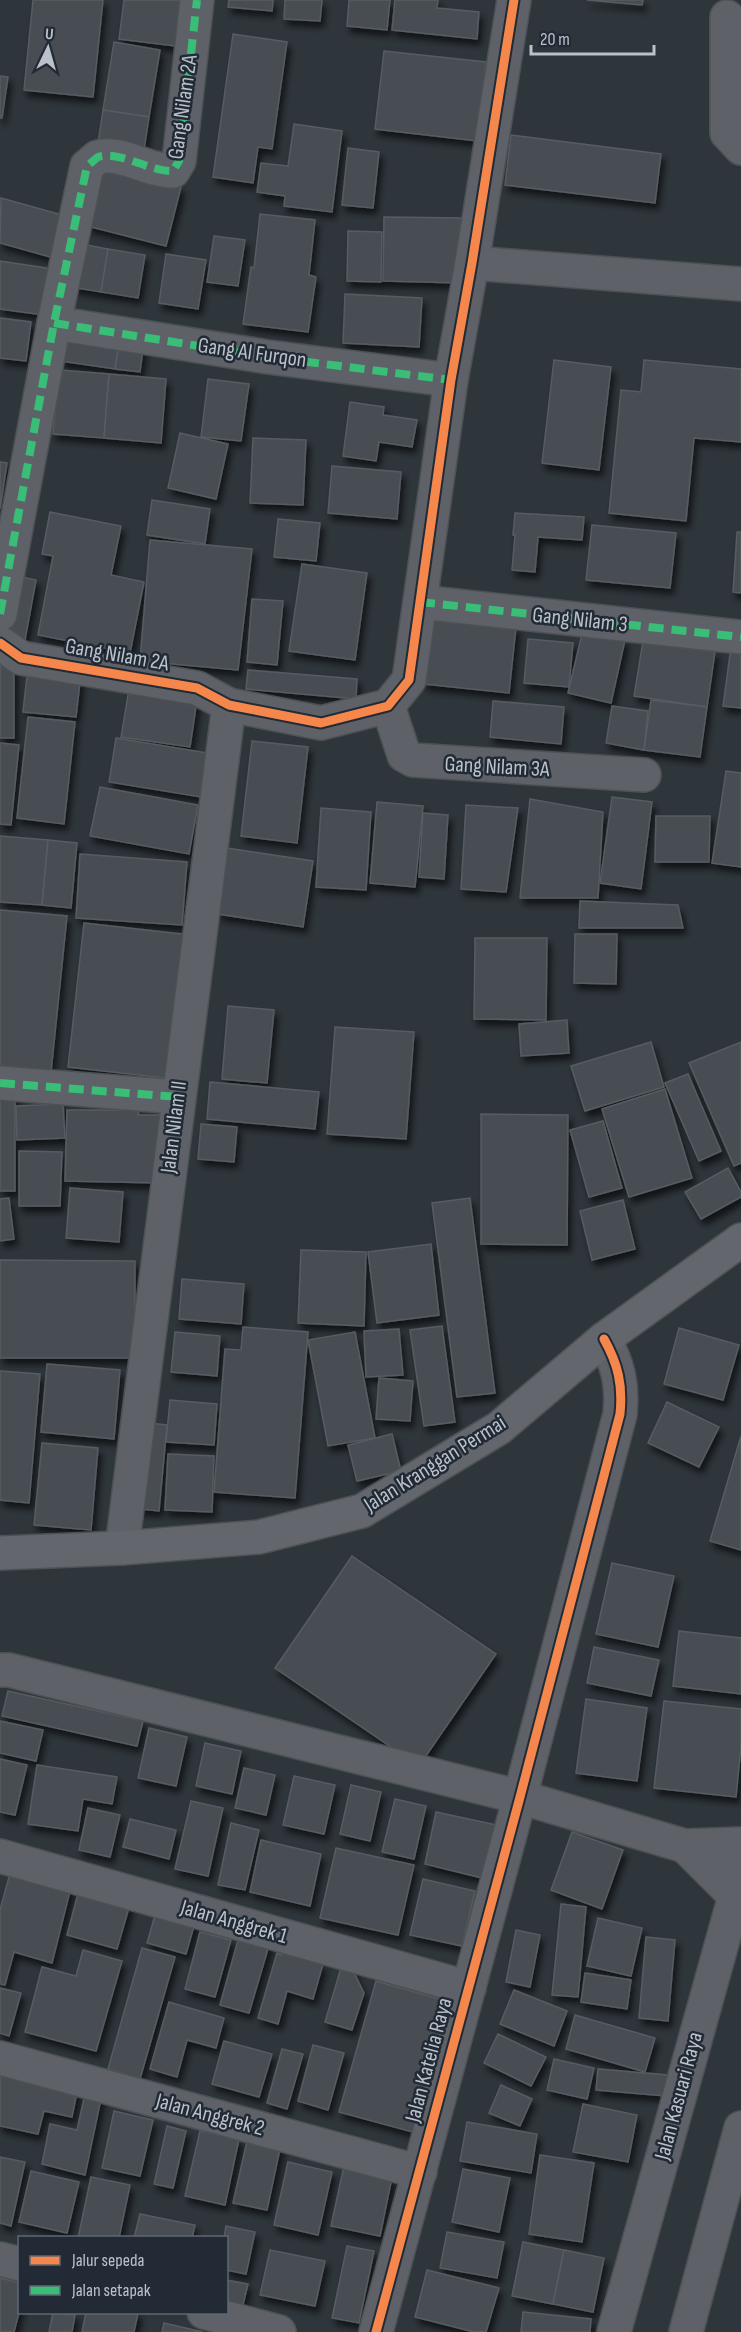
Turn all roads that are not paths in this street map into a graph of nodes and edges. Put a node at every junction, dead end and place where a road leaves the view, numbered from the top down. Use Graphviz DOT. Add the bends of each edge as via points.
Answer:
graph roads {
  1 [pos="197,0"];
  2 [pos="514,0"];
  3 [pos="727,17"];
  4 [pos="741,148"];
  5 [pos="472,263"];
  6 [pos="741,284"];
  7 [pos="54,323"];
  8 [pos="451,380"];
  9 [pos="420,602"];
  10 [pos="0,614"];
  11 [pos="741,637"];
  12 [pos="0,643"];
  13 [pos="229,705"];
  14 [pos="388,706"];
  15 [pos="644,775"];
  16 [pos="0,1083"];
  17 [pos="178,1097"];
  18 [pos="741,1240"];
  19 [pos="604,1339"];
  20 [pos="122,1548"];
  21 [pos="0,1553"];
  22 [pos="0,1670"];
  23 [pos="520,1797"];
  24 [pos="741,1844"];
  25 [pos="685,1846"];
  26 [pos="0,1856"];
  27 [pos="741,1859"];
  28 [pos="738,1897"];
  29 [pos="469,1988"];
  30 [pos="0,2058"];
  31 [pos="741,2128"];
  32 [pos="736,2167"];
  33 [pos="420,2172"];
  34 [pos="0,2259"];
  35 [pos="18,2264"];
  36 [pos="208,2314"];
  37 [pos="279,2332"];
  38 [pos="376,2332"];
  39 [pos="614,2332"];
  40 [pos="686,2332"];
  1 -- 7 [label="street, Gang Nilam 2A" via="178,161 173,171 114,157 98,157 87,166"];
  2 -- 5 [label="street"];
  3 -- 4 [label="street" via="727,133"];
  5 -- 6 [label="street"];
  5 -- 8 [label="street"];
  7 -- 8 [label="street, Gang Al Furqon" via="268,357"];
  7 -- 10 [label="street, Gang Nilam 2A"];
  8 -- 9 [label="street"];
  9 -- 11 [label="street, Gang Nilam 3"];
  9 -- 14 [label="street" via="409,680"];
  12 -- 13 [label="street, Gang Nilam 2A" via="21,658 197,688"];
  13 -- 14 [label="street, Gang Nilam 2A" via="321,723"];
  13 -- 17 [label="street, Jalan Nilam II"];
  14 -- 15 [label="street, Gang Nilam 3A" via="404,755 414,760"];
  16 -- 17 [label="street"];
  17 -- 20 [label="street, Jalan Nilam II"];
  18 -- 19 [label="street, Jalan Kranggan Permai"];
  19 -- 20 [label="street, Jalan Kranggan Permai" via="499,1428 362,1511 259,1537"];
  19 -- 23 [label="street, Jalan Katelia Raya" via="620,1374 620,1414"];
  20 -- 21 [label="street, Jalan Kranggan Permai"];
  22 -- 23 [label="street"];
  23 -- 25 [label="street"];
  23 -- 29 [label="street, Jalan Katelia Raya"];
  24 -- 25 [label="street"];
  25 -- 28 [label="street"];
  26 -- 29 [label="street, Jalan Anggrek 1"];
  27 -- 28 [label="street, Jalan Kasuari Raya"];
  28 -- 39 [label="street, Jalan Kasuari Raya"];
  29 -- 33 [label="street, Jalan Katelia Raya"];
  30 -- 33 [label="street, Jalan Anggrek 2"];
  31 -- 32 [label="street"];
  32 -- 40 [label="street"];
  33 -- 38 [label="street, Jalan Katelia Raya"];
  34 -- 35 [label="street"];
  36 -- 37 [label="street"];
}
